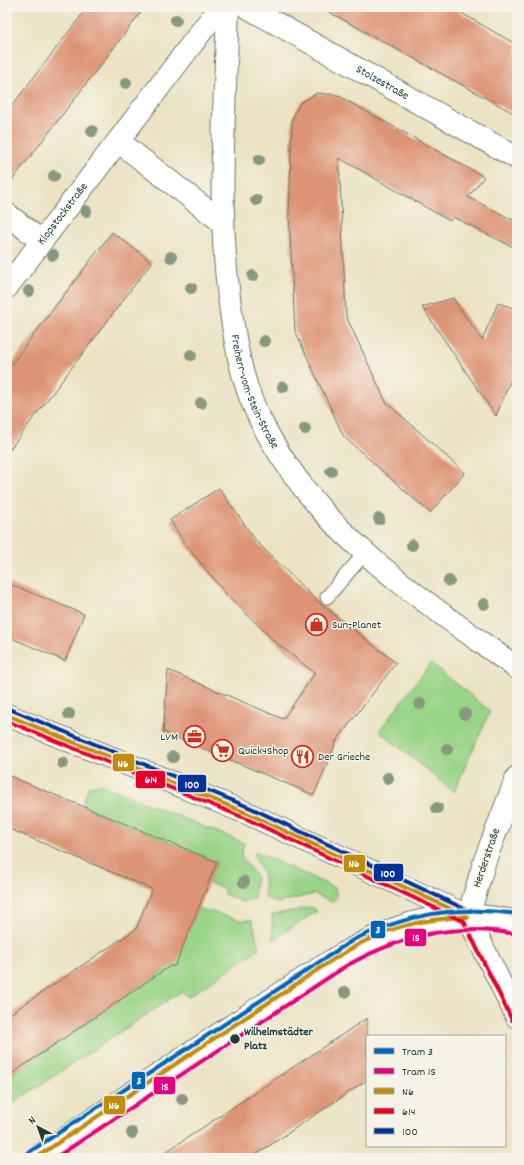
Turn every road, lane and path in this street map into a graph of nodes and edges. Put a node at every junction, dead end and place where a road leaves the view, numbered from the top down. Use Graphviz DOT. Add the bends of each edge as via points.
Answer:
graph roads {
  1 [pos="220,7"];
  2 [pos="228,7"];
  3 [pos="247,7"];
  4 [pos="118,141"];
  5 [pos="517,158"];
  6 [pos="7,214"];
  7 [pos="222,222"];
  8 [pos="42,241"];
  9 [pos="7,287"];
  10 [pos="365,553"];
  11 [pos="328,597"];
  12 [pos="517,668"];
  13 [pos="7,715"];
  14 [pos="517,777"];
  15 [pos="468,917"];
  16 [pos="517,922"];
  17 [pos="517,1017"];
  18 [pos="35,1158"];
  1 -- 4 [label="street, Klopstockstraße"];
  2 -- 7 [label="street, Freiherr-vom-Stein-Straße"];
  3 -- 5 [label="street, Stolzestraße"];
  4 -- 7 [label="street"];
  4 -- 8 [label="street, Klopstockstraße"];
  6 -- 8 [label="street"];
  7 -- 10 [label="street, Freiherr-vom-Stein-Straße" via="224,258 235,338 244,376 257,412 280,454 302,486"];
  8 -- 9 [label="street, Klopstockstraße"];
  10 -- 11 [label="lane"];
  10 -- 12 [label="street, Freiherr-vom-Stein-Straße" via="437,610"];
  13 -- 15 [label="street" via="249,814"];
  14 -- 15 [label="street, Herderstraße" via="485,860"];
  15 -- 16 [label="street" via="501,918"];
  15 -- 17 [label="street"];
  15 -- 18 [label="street" via="420,921 369,939 263,1006"];
}
